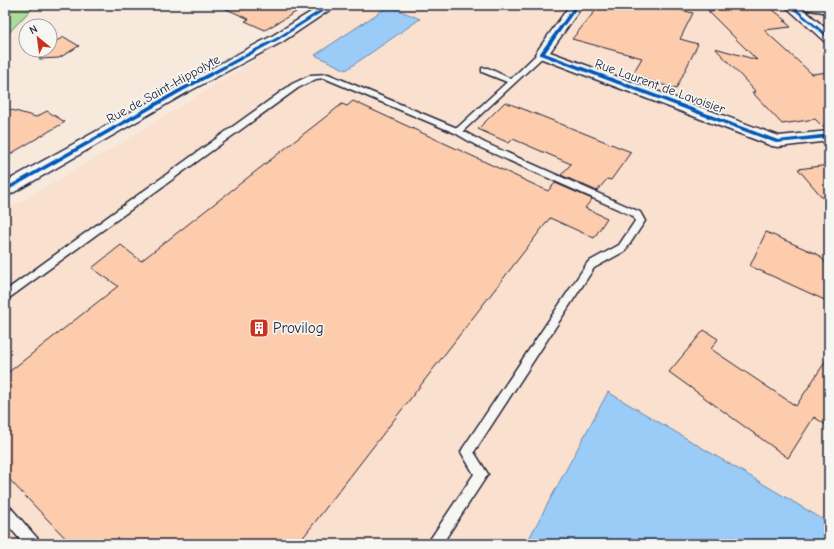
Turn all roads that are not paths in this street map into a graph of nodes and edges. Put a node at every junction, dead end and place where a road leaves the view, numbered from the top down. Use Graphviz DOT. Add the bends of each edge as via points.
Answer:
graph roads {
  1 [pos="331,5"];
  2 [pos="578,5"];
  3 [pos="790,5"];
  4 [pos="800,5"];
  5 [pos="829,9"];
  6 [pos="829,38"];
  7 [pos="542,54"];
  8 [pos="485,70"];
  9 [pos="512,82"];
  10 [pos="458,131"];
  11 [pos="829,136"];
  12 [pos="5,190"];
  13 [pos="5,297"];
  14 [pos="5,512"];
  15 [pos="33,544"];
  16 [pos="434,544"];
  1 -- 12 [label="street, Rue de Saint-Hippolyte" via="277,39 181,90"];
  2 -- 7 [label="street"];
  3 -- 6 [label="street"];
  4 -- 5 [label="street"];
  7 -- 9 [label="lane"];
  7 -- 11 [label="street, Rue Laurent de Lavoisier" via="778,142"];
  8 -- 9 [label="lane"];
  9 -- 10 [label="lane"];
  10 -- 13 [label="lane" via="325,76 314,77 294,86"];
  10 -- 16 [label="lane" via="482,145 637,214 640,221 622,248 591,265 467,452 482,474"];
  14 -- 15 [label="lane"];
}
